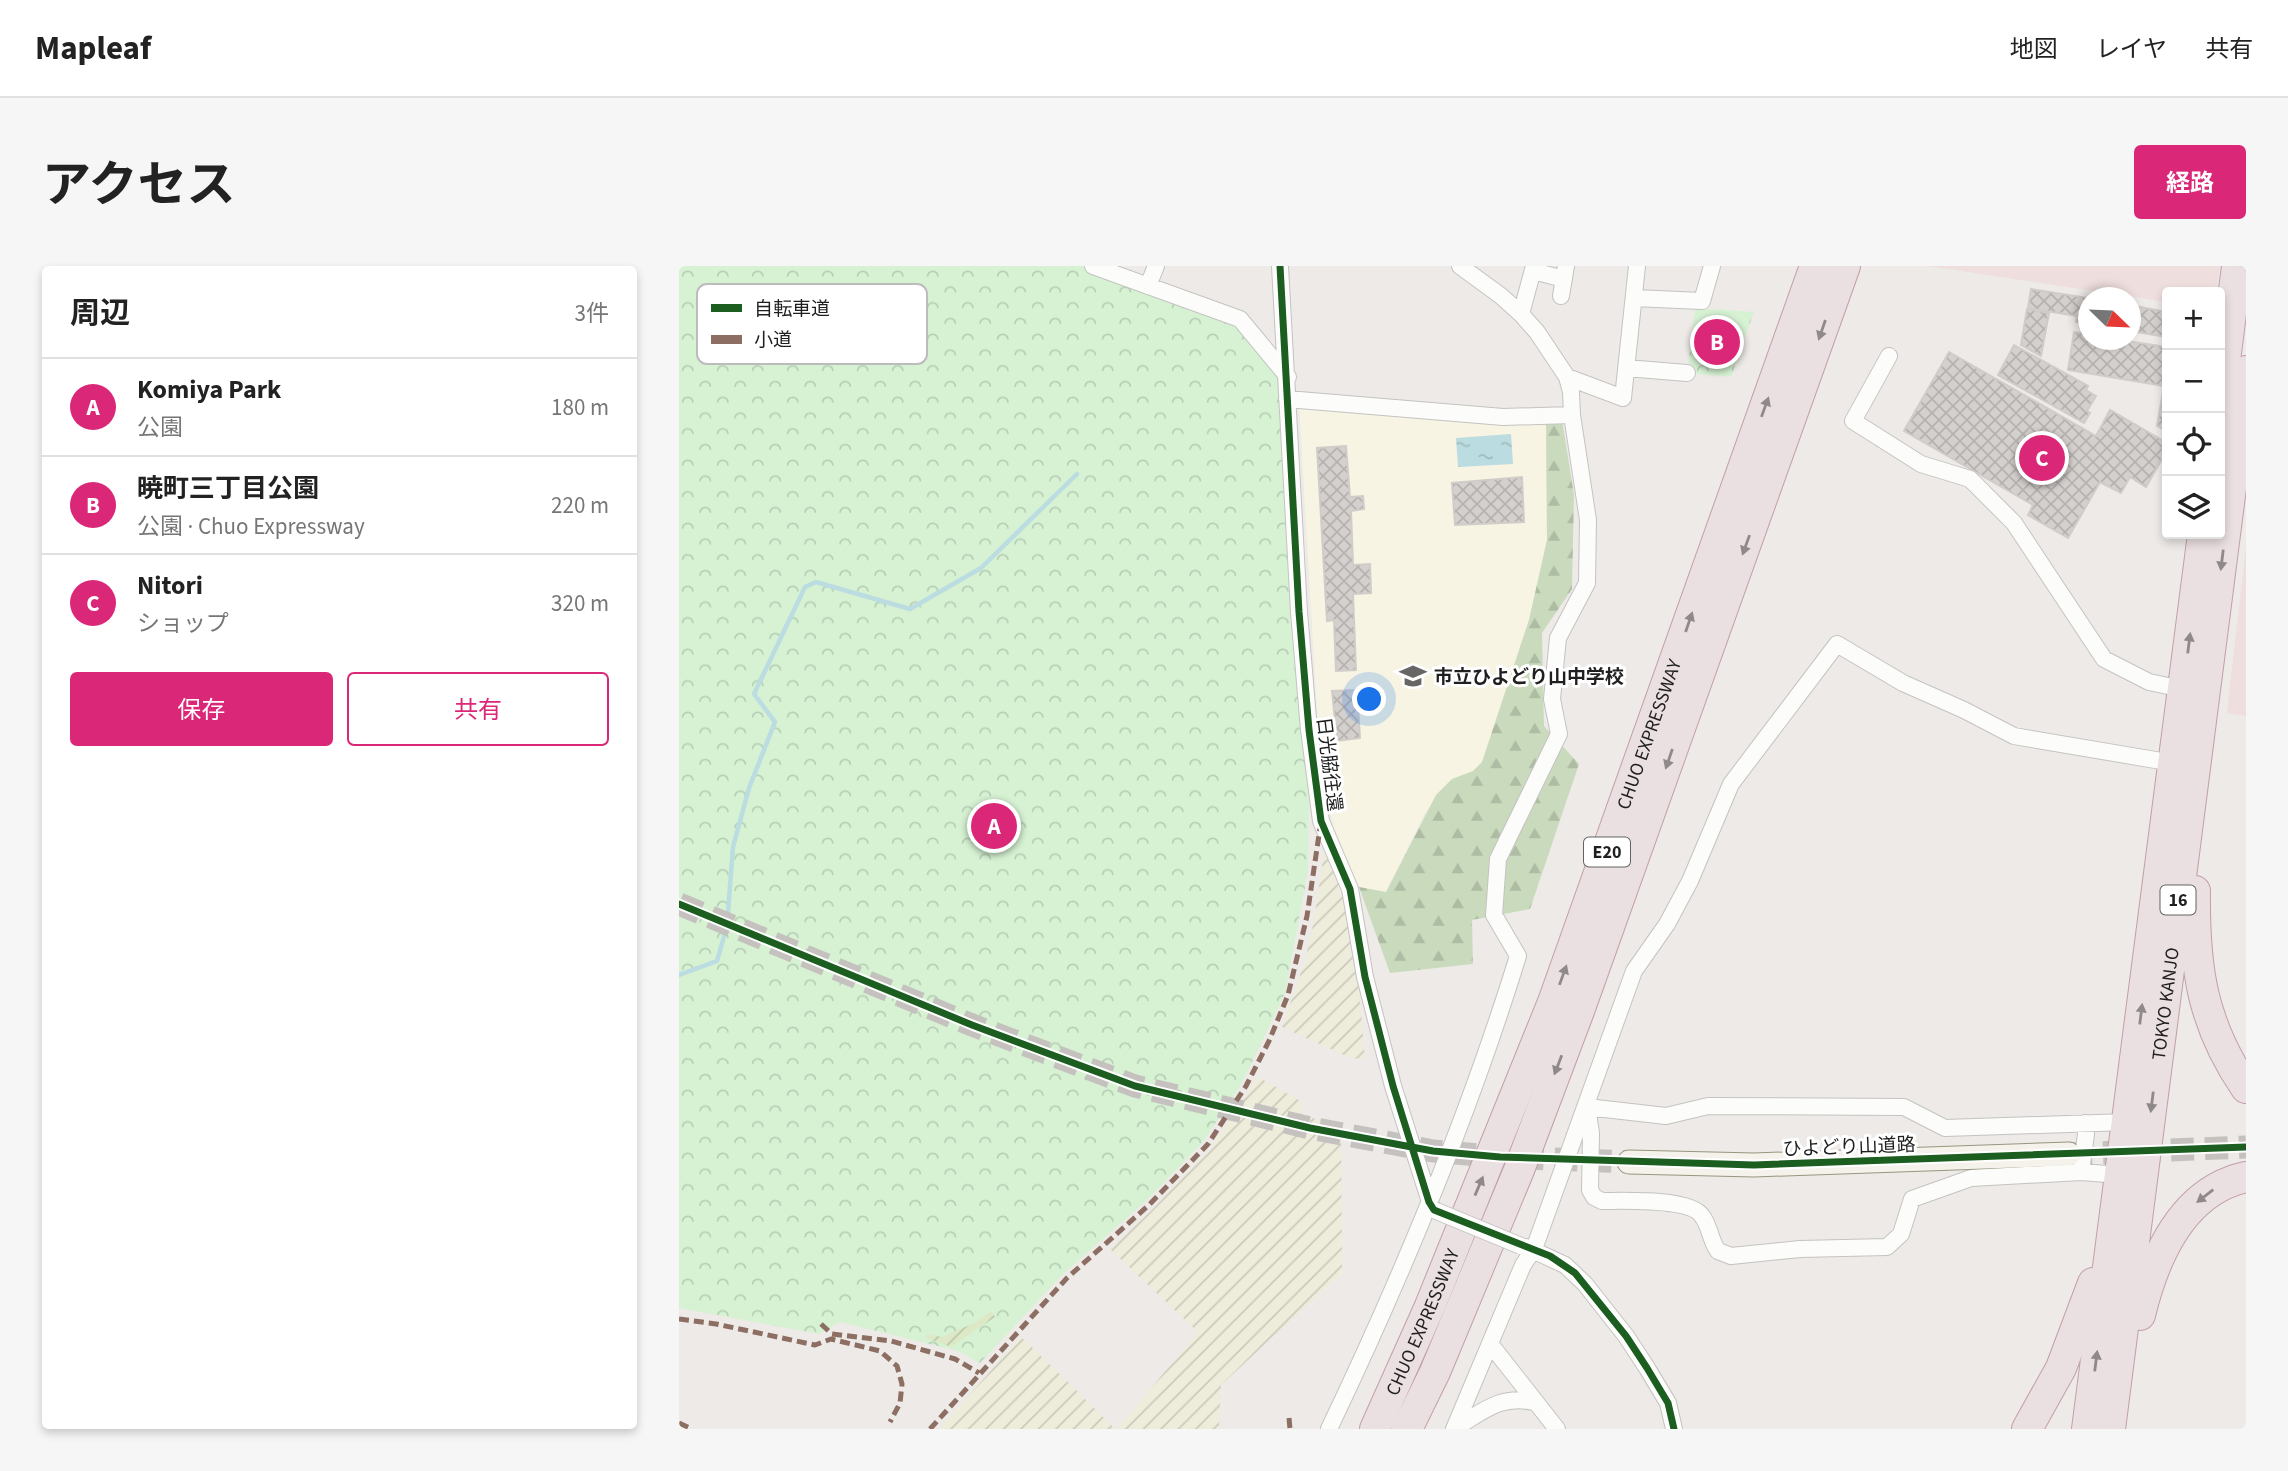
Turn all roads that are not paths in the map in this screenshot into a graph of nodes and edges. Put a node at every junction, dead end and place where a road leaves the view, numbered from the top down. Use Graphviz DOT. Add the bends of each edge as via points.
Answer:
graph roads {
  1 [pos="1093,266"];
  2 [pos="1156,266"];
  3 [pos="1280,266"];
  4 [pos="1460,266"];
  5 [pos="1637,266"];
  6 [pos="1712,266"];
  7 [pos="1815,266"];
  8 [pos="1845,266"];
  9 [pos="2237,266"];
  10 [pos="1533,268"];
  11 [pos="1484,273"];
  12 [pos="1565,273"];
  13 [pos="1148,286"];
  14 [pos="1561,296"];
  15 [pos="1634,298"];
  16 [pos="1521,314"];
  17 [pos="1889,356"];
  18 [pos="2225,361"];
  19 [pos="1626,368"];
  20 [pos="2246,371"];
  21 [pos="1687,373"];
  22 [pos="1288,377"];
  23 [pos="1567,377"];
  24 [pos="1287,398"];
  25 [pos="1572,415"];
  26 [pos="2202,539"];
  27 [pos="2208,668"];
  28 [pos="2182,689"];
  29 [pos="2173,763"];
  30 [pos="2178,812"];
  31 [pos="2158,970"];
  32 [pos="2246,1088"];
  33 [pos="1587,1107"];
  34 [pos="2127,1122"];
  35 [pos="2085,1123"];
  36 [pos="1629,1162"];
  37 [pos="2075,1163"];
  38 [pos="2120,1175"];
  39 [pos="2246,1177"];
  40 [pos="1432,1206"];
  41 [pos="1527,1248"];
  42 [pos="1491,1345"];
  43 [pos="1534,1402"];
  44 [pos="1454,1428"];
  45 [pos="1329,1429"];
  46 [pos="1375,1429"];
  47 [pos="1407,1429"];
  48 [pos="1557,1429"];
  49 [pos="1674,1429"];
  50 [pos="2027,1429"];
  51 [pos="2087,1429"];
  52 [pos="2111,1429"];
  1 -- 13 [label="street"];
  2 -- 13 [label="street"];
  3 -- 22 [label="street"];
  4 -- 11 [label="street"];
  5 -- 15 [label="street"];
  6 -- 15 [label="street" via="1702,301"];
  46 -- 7 [label="highway, CHUO EXPRESSWAY / E20, one-way" via="1553,1002"];
  8 -- 47 [label="highway, CHUO EXPRESSWAY / E20, one-way" via="1579,1012 1519,1170"];
  9 -- 18 [label="highway"];
  10 -- 12 [label="street"];
  10 -- 16 [label="street"];
  11 -- 16 [label="street"];
  12 -- 14 [label="street"];
  13 -- 22 [label="street" via="1240,319"];
  15 -- 19 [label="street"];
  16 -- 23 [label="street"];
  17 -- 28 [label="street" via="1853,421 1921,464 1970,480 2014,523 2103,659 2149,682"];
  19 -- 21 [label="street"];
  19 -- 23 [label="street" via="1623,398"];
  20 -- 27 [label="highway, TOKYO KANJO / 16, one-way"];
  22 -- 24 [label="street, 日光脇往還"];
  23 -- 25 [label="street"];
  24 -- 25 [label="street" via="1503,417"];
  24 -- 40 [label="street, 日光脇往還" via="1299,612 1321,821 1350,889 1365,977 1393,1086"];
  25 -- 40 [label="street" via="1588,520 1587,583 1558,638 1552,699 1559,734 1498,859 1494,915 1518,956"];
  28 -- 26 [label="highway, TOKYO KANJO / 16, one-way"];
  27 -- 30 [label="highway, TOKYO KANJO / 16"];
  27 -- 32 [label="highway" via="2195,938 2205,1005"];
  28 -- 29 [label="highway, TOKYO KANJO / 16"];
  29 -- 30 [label="highway, TOKYO KANJO / 16"];
  29 -- 33 [label="street" via="2014,736 1903,683 1837,645 1731,784 1690,881 1634,971"];
  30 -- 31 [label="highway, TOKYO KANJO / 16"];
  34 -- 31 [label="highway, TOKYO KANJO / 16, one-way"];
  31 -- 52 [label="highway, TOKYO KANJO / 16, one-way"];
  33 -- 35 [label="street" via="1666,1116 1708,1106 1904,1107 1945,1128"];
  33 -- 37 [label="street" via="1594,1197 1671,1202 1697,1210 1718,1251 1731,1256 1887,1247 1901,1234 1912,1199 1971,1178"];
  33 -- 41 [label="street"];
  34 -- 35 [label="street"];
  34 -- 38 [label="highway, TOKYO KANJO / 16"];
  35 -- 37 [label="street" via="2086,1134"];
  36 -- 37 [label="street, ひよどり山道路"];
  37 -- 38 [label="street"];
  38 -- 50 [label="highway" via="2102,1254 2081,1317 2061,1368"];
  51 -- 38 [label="highway, TOKYO KANJO / 16, one-way"];
  39 -- 52 [label="highway, one-way" via="2206,1194 2181,1219 2166,1244 2148,1282"];
  40 -- 41 [label="street, bridge"];
  40 -- 45 [label="street"];
  41 -- 42 [label="street"];
  41 -- 49 [label="street" via="1550,1256 1575,1273 1604,1307 1668,1403"];
  42 -- 43 [label="street"];
  42 -- 44 [label="street"];
  43 -- 44 [label="street" via="1503,1401"];
  43 -- 48 [label="street"];
}
